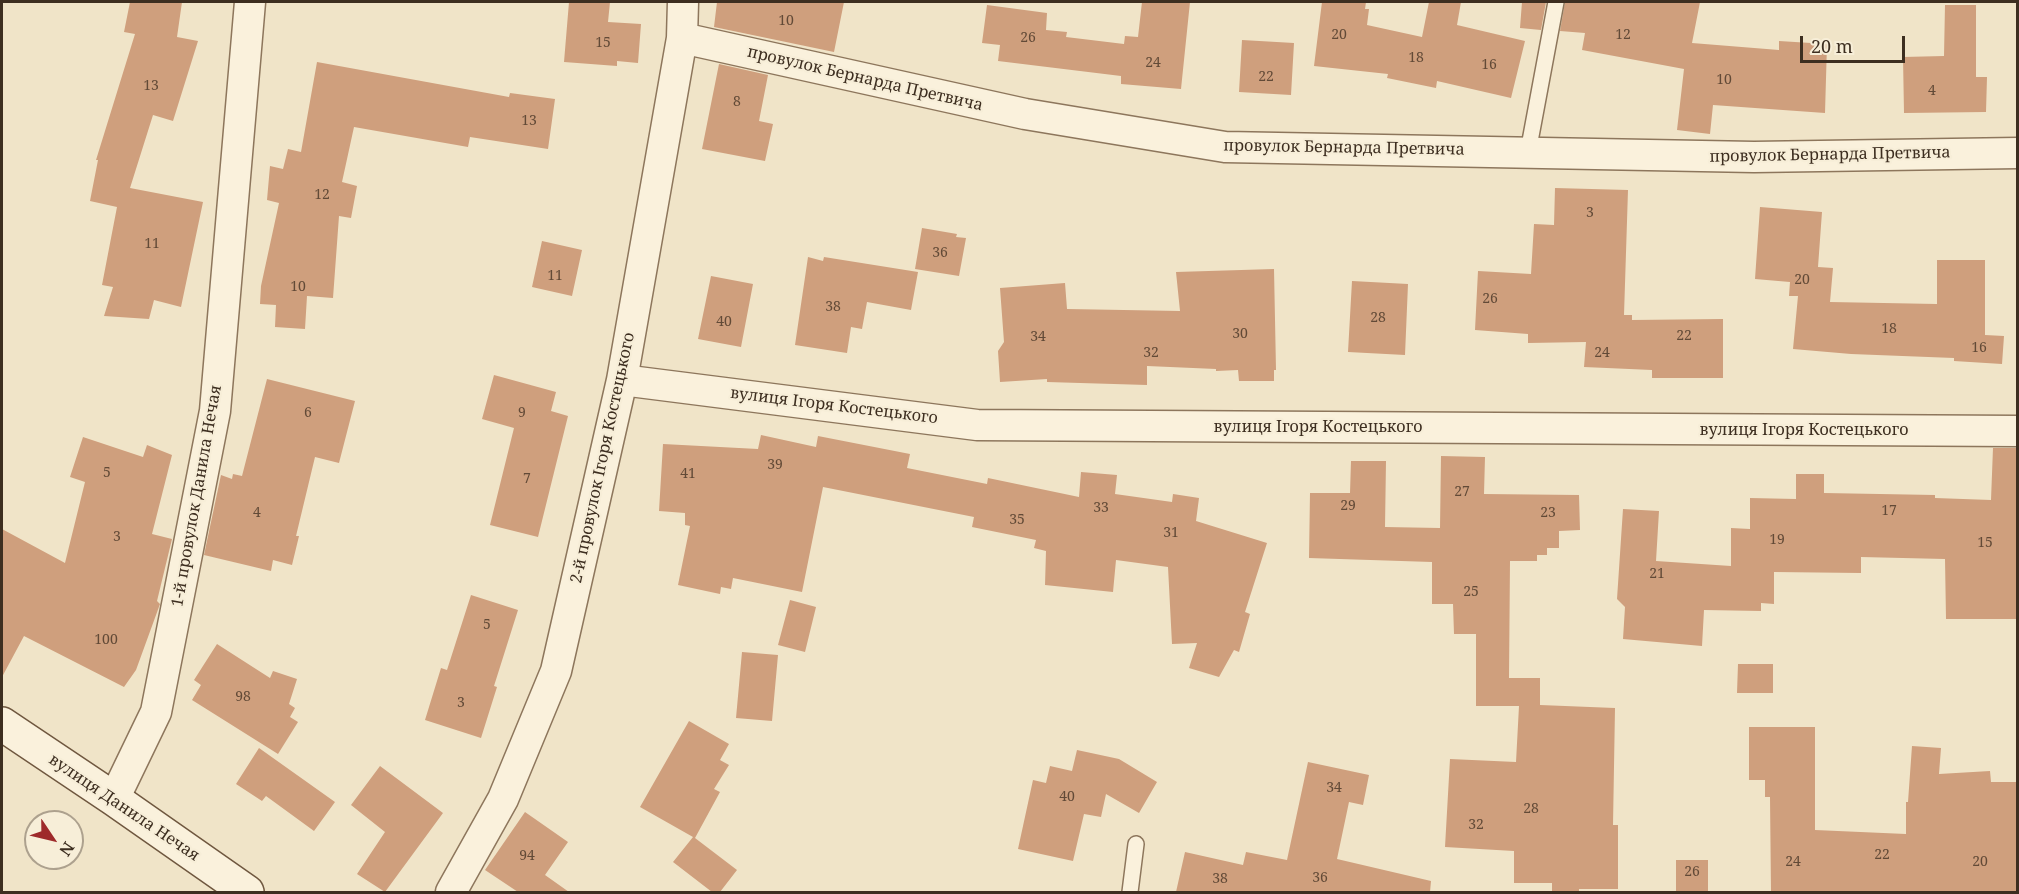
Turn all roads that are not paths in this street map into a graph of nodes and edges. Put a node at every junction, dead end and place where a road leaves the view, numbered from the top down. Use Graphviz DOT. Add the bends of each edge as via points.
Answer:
graph roads {
  1 [pos="250,2"];
  2 [pos="683,2"];
  3 [pos="1556,2"];
  4 [pos="682,38"];
  5 [pos="1528,152"];
  6 [pos="2018,153"];
  7 [pos="622,380"];
  8 [pos="2018,431"];
  9 [pos="2,724"];
  10 [pos="114,799"];
  11 [pos="1136,844"];
  12 [pos="247,892"];
  13 [pos="451,892"];
  14 [pos="1130,892"];
  1 -- 10 [label="street, 1-й провулок Данила Нечая" via="215,411 156,712"];
  2 -- 4 [label="street, 2-й провулок Ігоря Костецького"];
  3 -- 5 [label="lane"];
  4 -- 5 [label="street, провулок Бернарда Претвича" via="1025,114 1225,147"];
  4 -- 7 [label="street, 2-й провулок Ігоря Костецького"];
  5 -- 6 [label="street, провулок Бернарда Претвича" via="1754,157"];
  7 -- 8 [label="street, вулиця Ігоря Костецького" via="977,425"];
  7 -- 13 [label="street, 2-й провулок Ігоря Костецького" via="556,671 502,799"];
  9 -- 10 [label="main road, вулиця Данила Нечая"];
  10 -- 12 [label="main road, вулиця Данила Нечая"];
  11 -- 14 [label="lane"];
}
